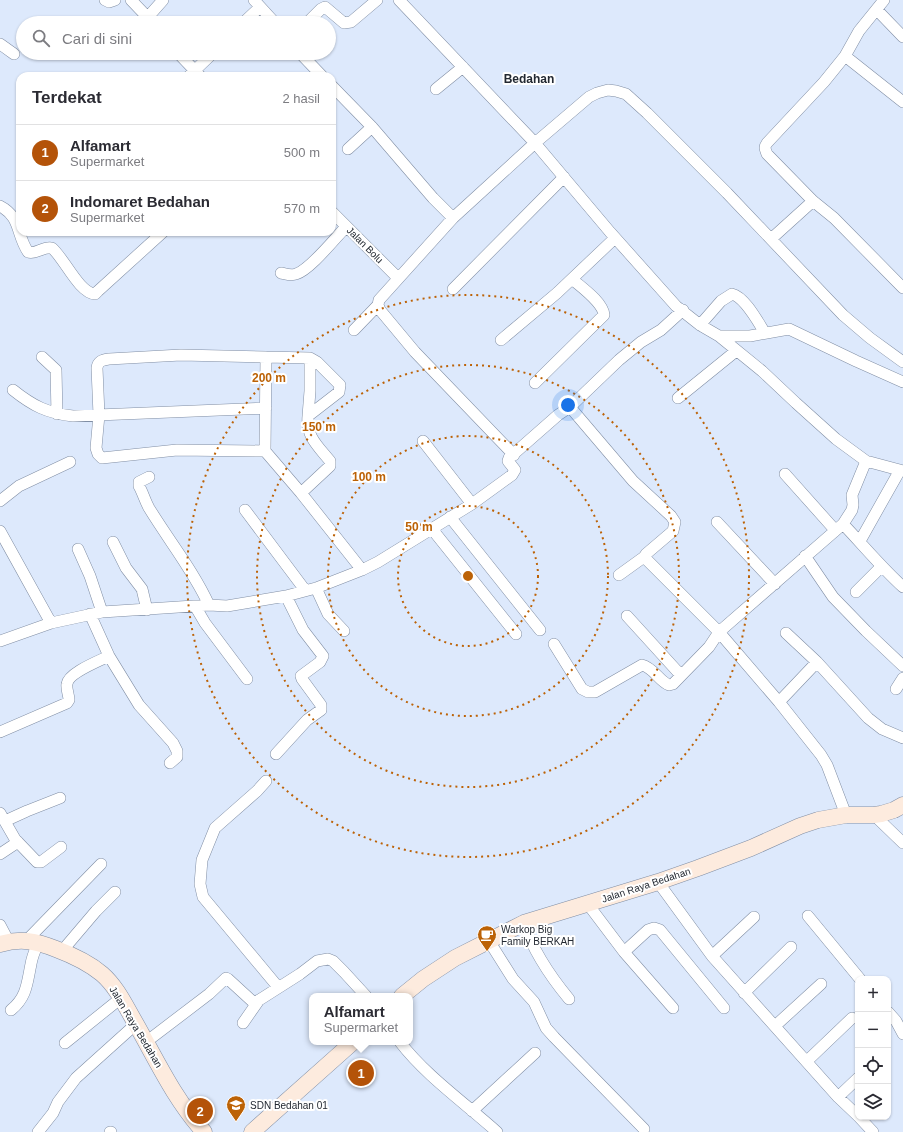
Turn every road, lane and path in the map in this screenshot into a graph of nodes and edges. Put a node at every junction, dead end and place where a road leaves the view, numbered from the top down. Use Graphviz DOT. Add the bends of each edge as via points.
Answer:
graph roads {
  1 [pos="105,0"];
  2 [pos="115,0"];
  3 [pos="131,0"];
  4 [pos="163,0"];
  5 [pos="376,0"];
  6 [pos="399,0"];
  7 [pos="884,0"];
  8 [pos="257,3"];
  9 [pos="877,10"];
  10 [pos="146,16"];
  11 [pos="153,16"];
  12 [pos="248,16"];
  13 [pos="269,16"];
  14 [pos="314,16"];
  15 [pos="335,16"];
  16 [pos="336,17"];
  17 [pos="903,38"];
  18 [pos="0,44"];
  19 [pos="14,54"];
  20 [pos="845,56"];
  21 [pos="184,60"];
  22 [pos="207,60"];
  23 [pos="307,60"];
  24 [pos="463,67"];
  25 [pos="193,72"];
  26 [pos="197,72"];
  27 [pos="318,72"];
  28 [pos="436,89"];
  29 [pos="336,90"];
  30 [pos="903,102"];
  31 [pos="372,127"];
  32 [pos="535,143"];
  33 [pos="348,149"];
  34 [pos="564,177"];
  35 [pos="813,201"];
  36 [pos="0,206"];
  37 [pos="336,216"];
  38 [pos="453,218"];
  39 [pos="16,223"];
  40 [pos="346,227"];
  41 [pos="20,236"];
  42 [pos="159,236"];
  43 [pos="615,238"];
  44 [pos="771,239"];
  45 [pos="281,273"];
  46 [pos="398,278"];
  47 [pos="572,279"];
  48 [pos="903,288"];
  49 [pos="453,289"];
  50 [pos="378,305"];
  51 [pos="682,310"];
  52 [pos="700,325"];
  53 [pos="354,330"];
  54 [pos="765,333"];
  55 [pos="719,336"];
  56 [pos="501,340"];
  57 [pos="736,351"];
  58 [pos="42,357"];
  59 [pos="266,357"];
  60 [pos="310,358"];
  61 [pos="903,362"];
  62 [pos="903,382"];
  63 [pos="535,383"];
  64 [pos="13,390"];
  65 [pos="678,398"];
  66 [pos="570,407"];
  67 [pos="266,408"];
  68 [pos="57,414"];
  69 [pos="99,415"];
  70 [pos="308,416"];
  71 [pos="423,442"];
  72 [pos="265,451"];
  73 [pos="514,455"];
  74 [pos="866,461"];
  75 [pos="70,462"];
  76 [pos="901,470"];
  77 [pos="785,474"];
  78 [pos="149,477"];
  79 [pos="301,493"];
  80 [pos="0,501"];
  81 [pos="472,504"];
  82 [pos="244,510"];
  83 [pos="450,517"];
  84 [pos="717,522"];
  85 [pos="839,527"];
  86 [pos="432,529"];
  87 [pos="0,531"];
  88 [pos="860,541"];
  89 [pos="113,542"];
  90 [pos="78,549"];
  91 [pos="804,556"];
  92 [pos="644,557"];
  93 [pos="881,567"];
  94 [pos="362,570"];
  95 [pos="619,575"];
  96 [pos="775,584"];
  97 [pos="903,587"];
  98 [pos="316,588"];
  99 [pos="305,590"];
  100 [pos="856,592"];
  101 [pos="286,596"];
  102 [pos="209,605"];
  103 [pos="195,606"];
  104 [pos="147,610"];
  105 [pos="102,612"];
  106 [pos="90,614"];
  107 [pos="627,616"];
  108 [pos="51,623"];
  109 [pos="540,630"];
  110 [pos="344,632"];
  111 [pos="719,632"];
  112 [pos="786,632"];
  113 [pos="516,634"];
  114 [pos="0,641"];
  115 [pos="554,644"];
  116 [pos="109,656"];
  117 [pos="817,662"];
  118 [pos="903,666"];
  119 [pos="684,672"];
  120 [pos="903,678"];
  121 [pos="247,679"];
  122 [pos="896,689"];
  123 [pos="779,702"];
  124 [pos="0,732"];
  125 [pos="903,738"];
  126 [pos="276,754"];
  127 [pos="170,763"];
  128 [pos="266,781"];
  129 [pos="60,798"];
  130 [pos="903,804"];
  131 [pos="846,815"];
  132 [pos="874,815"];
  133 [pos="3,817"];
  134 [pos="18,842"];
  135 [pos="903,843"];
  136 [pos="61,847"];
  137 [pos="0,854"];
  138 [pos="101,864"];
  139 [pos="658,882"];
  140 [pos="115,892"];
  141 [pos="587,903"];
  142 [pos="808,916"];
  143 [pos="754,917"];
  144 [pos="524,923"];
  145 [pos="0,925"];
  146 [pos="489,941"];
  147 [pos="33,942"];
  148 [pos="5,943"];
  149 [pos="791,947"];
  150 [pos="62,951"];
  151 [pos="624,952"];
  152 [pos="712,956"];
  153 [pos="858,976"];
  154 [pos="821,984"];
  155 [pos="278,987"];
  156 [pos="363,993"];
  157 [pos="406,993"];
  158 [pos="744,993"];
  159 [pos="121,998"];
  160 [pos="569,999"];
  161 [pos="259,1000"];
  162 [pos="673,1008"];
  163 [pos="724,1008"];
  164 [pos="10,1010"];
  165 [pos="891,1015"];
  166 [pos="852,1018"];
  167 [pos="243,1023"];
  168 [pos="136,1024"];
  169 [pos="775,1026"];
  170 [pos="903,1034"];
  171 [pos="146,1042"];
  172 [pos="65,1043"];
  173 [pos="350,1045"];
  174 [pos="403,1045"];
  175 [pos="535,1053"];
  176 [pos="806,1062"];
  177 [pos="855,1081"];
  178 [pos="838,1097"];
  179 [pos="472,1111"];
  180 [pos="855,1114"];
  181 [pos="861,1120"];
  182 [pos="644,1129"];
  183 [pos="38,1132"];
  184 [pos="204,1132"];
  185 [pos="252,1132"];
  186 [pos="497,1132"];
  187 [pos="873,1132"];
  1 -- 2 [label="street"];
  3 -- 10 [label="street"];
  4 -- 11 [label="street"];
  5 -- 16 [label="street" via="351,22 344,23"];
  6 -- 24 [label="street"];
  7 -- 9 [label="street"];
  8 -- 12 [label="street"];
  8 -- 13 [label="street"];
  9 -- 17 [label="street"];
  9 -- 20 [label="street" via="858,31"];
  14 -- 15 [label="street" via="325,8"];
  18 -- 19 [label="street"];
  20 -- 30 [label="street"];
  20 -- 35 [label="street" via="765,146 767,154"];
  21 -- 25 [label="street"];
  22 -- 26 [label="street"];
  23 -- 27 [label="street"];
  24 -- 28 [label="street"];
  24 -- 32 [label="street"];
  29 -- 31 [label="street"];
  31 -- 33 [label="street"];
  31 -- 38 [label="street"];
  32 -- 34 [label="street"];
  32 -- 38 [label="street"];
  32 -- 44 [label="street" via="589,97 608,90 626,94"];
  34 -- 43 [label="street"];
  34 -- 49 [label="street"];
  35 -- 44 [label="street"];
  35 -- 48 [label="street" via="834,218"];
  36 -- 39 [label="street" via="8,210"];
  37 -- 40 [label="street, Jalan Bolu"];
  38 -- 46 [label="street"];
  40 -- 45 [label="street" via="301,272"];
  40 -- 46 [label="street, Jalan Bolu"];
  41 -- 42 [label="street" via="28,252 52,248 82,286 95,294"];
  43 -- 47 [label="street"];
  43 -- 51 [label="street" via="667,297"];
  44 -- 61 [label="street" via="843,315"];
  46 -- 50 [label="street" via="379,300"];
  47 -- 56 [label="street"];
  47 -- 63 [label="street" via="603,309 604,315"];
  50 -- 53 [label="street"];
  50 -- 73 [label="street" via="415,352"];
  51 -- 52 [label="street"];
  51 -- 66 [label="street" via="661,330 619,360"];
  52 -- 54 [label="street" via="721,301 735,294"];
  52 -- 55 [label="street"];
  54 -- 55 [label="street" via="750,336"];
  54 -- 62 [label="street" via="794,330"];
  55 -- 57 [label="street"];
  57 -- 65 [label="street"];
  57 -- 74 [label="street" via="762,370 836,439"];
  58 -- 68 [label="street" via="56,370"];
  59 -- 60 [label="street"];
  59 -- 67 [label="street"];
  59 -- 69 [label="street" via="181,355 101,361 97,368"];
  60 -- 70 [label="street"];
  60 -- 70 [label="street" via="332,376 340,388 336,395"];
  64 -- 68 [label="street" via="28,402"];
  66 -- 73 [label="street"];
  66 -- 92 [label="street" via="633,481 671,516 674,522 673,531"];
  67 -- 69 [label="street"];
  67 -- 72 [label="street"];
  68 -- 69 [label="street"];
  69 -- 72 [label="street" via="96,448 102,458 177,450"];
  70 -- 79 [label="street" via="309,432 330,461 330,466"];
  71 -- 81 [label="street"];
  72 -- 79 [label="street"];
  73 -- 81 [label="street" via="508,460 515,470 512,475"];
  74 -- 76 [label="street"];
  74 -- 85 [label="street" via="852,495 852,510"];
  75 -- 80 [label="street" via="19,486"];
  76 -- 88 [label="street"];
  77 -- 85 [label="street"];
  78 -- 102 [label="street" via="139,482 139,486 149,506 201,586"];
  79 -- 94 [label="street"];
  81 -- 83 [label="street"];
  82 -- 99 [label="street"];
  83 -- 86 [label="street"];
  83 -- 109 [label="street"];
  84 -- 96 [label="street"];
  85 -- 88 [label="street"];
  85 -- 91 [label="street"];
  86 -- 94 [label="street"];
  86 -- 113 [label="street"];
  87 -- 108 [label="street"];
  88 -- 93 [label="street"];
  89 -- 104 [label="street" via="126,568 142,589"];
  90 -- 105 [label="street"];
  91 -- 96 [label="street"];
  91 -- 118 [label="street" via="832,597"];
  92 -- 95 [label="street"];
  92 -- 111 [label="street"];
  93 -- 97 [label="street"];
  93 -- 100 [label="street"];
  94 -- 98 [label="street"];
  96 -- 111 [label="street"];
  98 -- 99 [label="street"];
  98 -- 110 [label="street" via="328,614"];
  99 -- 101 [label="street"];
  101 -- 102 [label="street" via="227,606"];
  101 -- 126 [label="street" via="303,630 323,656 320,662 301,676 321,705 320,710 307,720"];
  102 -- 103 [label="street"];
  103 -- 104 [label="street"];
  103 -- 121 [label="street"];
  104 -- 105 [label="street"];
  105 -- 106 [label="street"];
  106 -- 108 [label="street"];
  106 -- 116 [label="street"];
  107 -- 119 [label="street" via="678,671"];
  108 -- 114 [label="street"];
  111 -- 119 [label="street" via="709,647"];
  111 -- 123 [label="street"];
  112 -- 117 [label="street"];
  115 -- 119 [label="street" via="582,689 588,692 595,692 642,665 647,666 663,683 669,685"];
  116 -- 124 [label="street" via="74,674 68,680 67,703"];
  116 -- 127 [label="street" via="139,705 173,743 177,757"];
  117 -- 123 [label="street"];
  117 -- 125 [label="street" via="868,718 882,729"];
  120 -- 122 [label="street"];
  123 -- 131 [label="street" via="827,765"];
  128 -- 155 [label="street" via="215,828 202,860 200,884 203,897"];
  129 -- 133 [label="street"];
  130 -- 132 [label="street, Jalan Raya Bedahan" via="894,810"];
  131 -- 132 [label="street, Jalan Raya Bedahan"];
  131 -- 139 [label="street, Jalan Raya Bedahan" via="800,826"];
  132 -- 135 [label="street"];
  133 -- 134 [label="street"];
  134 -- 136 [label="street" via="38,862"];
  134 -- 137 [label="street"];
  138 -- 147 [label="street"];
  139 -- 141 [label="street, Jalan Raya Bedahan"];
  139 -- 152 [label="street"];
  140 -- 150 [label="street"];
  141 -- 144 [label="street, Jalan Raya Bedahan"];
  141 -- 151 [label="street"];
  142 -- 153 [label="street"];
  143 -- 152 [label="street"];
  144 -- 146 [label="street, Jalan Raya Bedahan"];
  144 -- 160 [label="street" via="549,974"];
  145 -- 148 [label="street"];
  146 -- 157 [label="street, Jalan Raya Bedahan" via="438,968"];
  146 -- 182 [label="street" via="512,979 534,1002 550,1033"];
  147 -- 148 [label="street, Jalan Raya Bedahan"];
  147 -- 150 [label="street, Jalan Raya Bedahan"];
  147 -- 164 [label="street" via="27,986 19,1003"];
  149 -- 158 [label="street"];
  150 -- 159 [label="street, Jalan Raya Bedahan" via="98,971 110,982"];
  151 -- 162 [label="street"];
  151 -- 163 [label="street" via="648,930 660,930"];
  152 -- 158 [label="street"];
  154 -- 169 [label="street"];
  155 -- 156 [label="street" via="317,961 328,959 333,961"];
  155 -- 161 [label="street"];
  158 -- 169 [label="street"];
  159 -- 168 [label="street, Jalan Raya Bedahan"];
  159 -- 172 [label="street"];
  161 -- 167 [label="street"];
  161 -- 171 [label="street" via="252,1001 225,978 209,994"];
  165 -- 170 [label="street"];
  166 -- 176 [label="street"];
  168 -- 171 [label="street, Jalan Raya Bedahan"];
  168 -- 183 [label="street" via="76,1078"];
  169 -- 176 [label="street"];
  171 -- 184 [label="street, Jalan Raya Bedahan" via="183,1105"];
  173 -- 185 [label="street"];
  174 -- 179 [label="street"];
  175 -- 179 [label="street"];
  176 -- 178 [label="street"];
  177 -- 178 [label="street"];
  178 -- 180 [label="street"];
  179 -- 186 [label="street"];
  181 -- 187 [label="street"];
}
